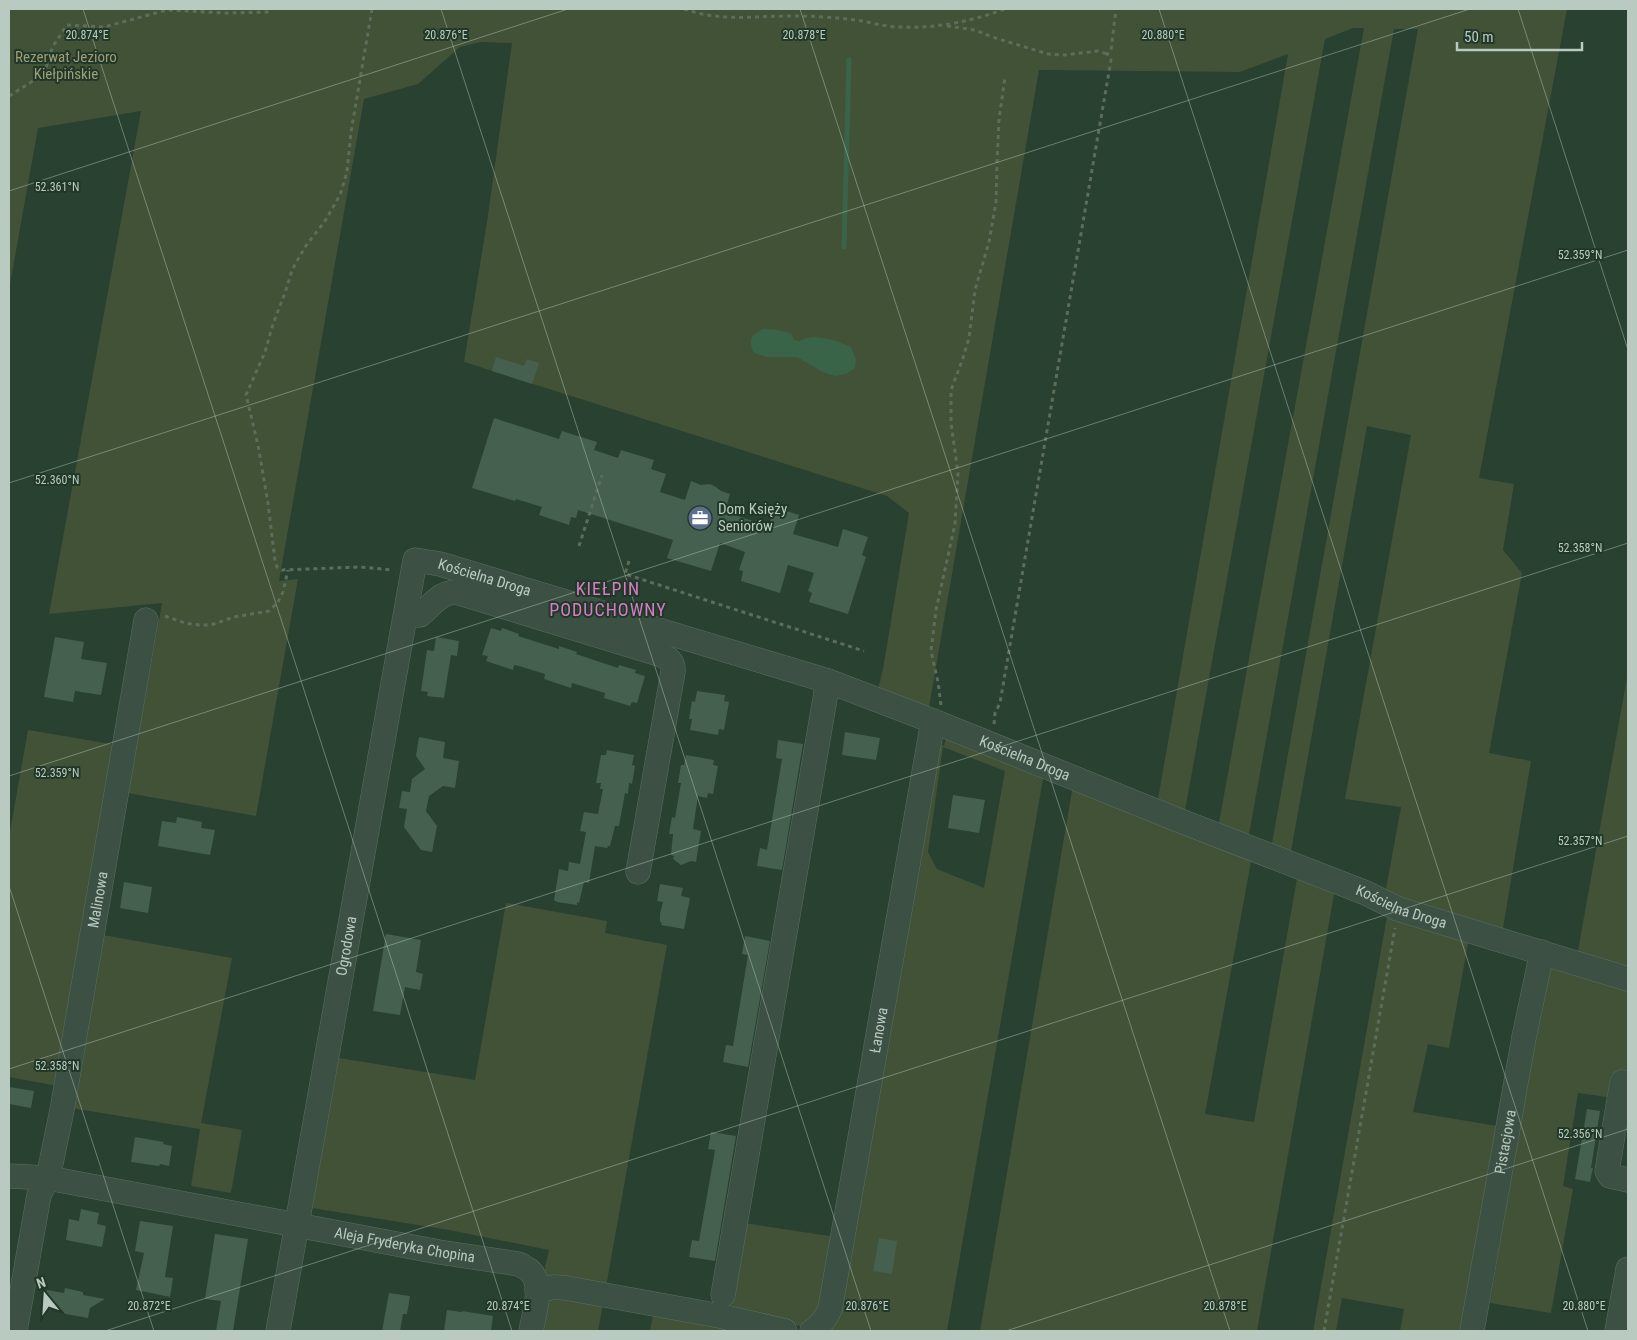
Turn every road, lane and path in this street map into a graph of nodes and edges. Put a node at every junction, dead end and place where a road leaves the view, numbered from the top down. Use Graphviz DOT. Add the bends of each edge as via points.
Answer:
graph roads {
  1 [pos="272,9"];
  2 [pos="372,9"];
  3 [pos="684,9"];
  4 [pos="1005,9"];
  5 [pos="1116,9"];
  6 [pos="944,25"];
  7 [pos="1107,54"];
  8 [pos="1005,77"];
  9 [pos="9,96"];
  10 [pos="602,475"];
  11 [pos="579,546"];
  12 [pos="629,561"];
  13 [pos="414,568"];
  14 [pos="288,570"];
  15 [pos="406,614"];
  16 [pos="146,620"];
  17 [pos="864,651"];
  18 [pos="828,681"];
  19 [pos="938,723"];
  20 [pos="989,744"];
  21 [pos="638,872"];
  22 [pos="1398,908"];
  23 [pos="1542,952"];
  24 [pos="1628,979"];
  25 [pos="1622,1082"];
  26 [pos="1623,1110"];
  27 [pos="9,1176"];
  28 [pos="48,1178"];
  29 [pos="1628,1180"];
  30 [pos="296,1225"];
  31 [pos="1628,1269"];
  32 [pos="537,1290"];
  33 [pos="723,1295"];
  34 [pos="14,1331"];
  35 [pos="278,1331"];
  36 [pos="530,1331"];
  37 [pos="785,1331"];
  38 [pos="812,1331"];
  39 [pos="1324,1331"];
  40 [pos="1472,1331"];
  41 [pos="1617,1331"];
  1 -- 9 [label="path" via="225,14 167,10 104,27 67,24 53,46 44,74"];
  2 -- 14 [label="path" via="347,172 340,195 292,270 265,352 246,395 268,503 275,564 279,569"];
  3 -- 6 [label="path" via="722,18 791,16 900,27"];
  4 -- 6 [label="path"];
  5 -- 7 [label="path" via="1111,50"];
  6 -- 7 [label="path" via="975,30 1048,54 1098,50"];
  7 -- 20 [label="path" via="1111,60 1004,684"];
  8 -- 19 [label="path" via="998,136 996,202 975,290 969,338 951,390 951,424 958,473 955,524 936,610 931,651 938,682"];
  10 -- 11 [label="path"];
  12 -- 17 [label="path" via="625,574"];
  13 -- 14 [label="path"];
  13 -- 15 [label="street, Ogrodowa"];
  13 -- 18 [label="street, Kościelna Droga" via="440,564"];
  14 -- 16 [label="path" via="283,592 268,611 211,625 185,623 156,615"];
  15 -- 21 [label="street" via="420,615 439,597 456,592 670,660 673,672"];
  15 -- 30 [label="street, Ogrodowa"];
  16 -- 28 [label="street, Malinowa"];
  18 -- 19 [label="street, Kościelna Droga"];
  18 -- 33 [label="street"];
  19 -- 20 [label="street, Kościelna Droga"];
  19 -- 38 [label="street, Łanowa" via="830,1309 818,1328"];
  20 -- 22 [label="street, Kościelna Droga"];
  22 -- 23 [label="street, Kościelna Droga"];
  22 -- 39 [label="path"];
  23 -- 24 [label="street, Kościelna Droga"];
  23 -- 40 [label="street, Pistacjowa"];
  25 -- 26 [label="street"];
  26 -- 29 [label="street" via="1607,1171 1610,1176"];
  27 -- 28 [label="street, Aleja Fryderyka Chopina"];
  28 -- 30 [label="street, Aleja Fryderyka Chopina"];
  28 -- 34 [label="street, Malinowa" via="39,1195"];
  30 -- 32 [label="street, Aleja Fryderyka Chopina" via="519,1264 536,1278"];
  30 -- 35 [label="street, Ogrodowa"];
  31 -- 41 [label="street"];
  32 -- 36 [label="street"];
  32 -- 37 [label="street" via="566,1288"];
}
